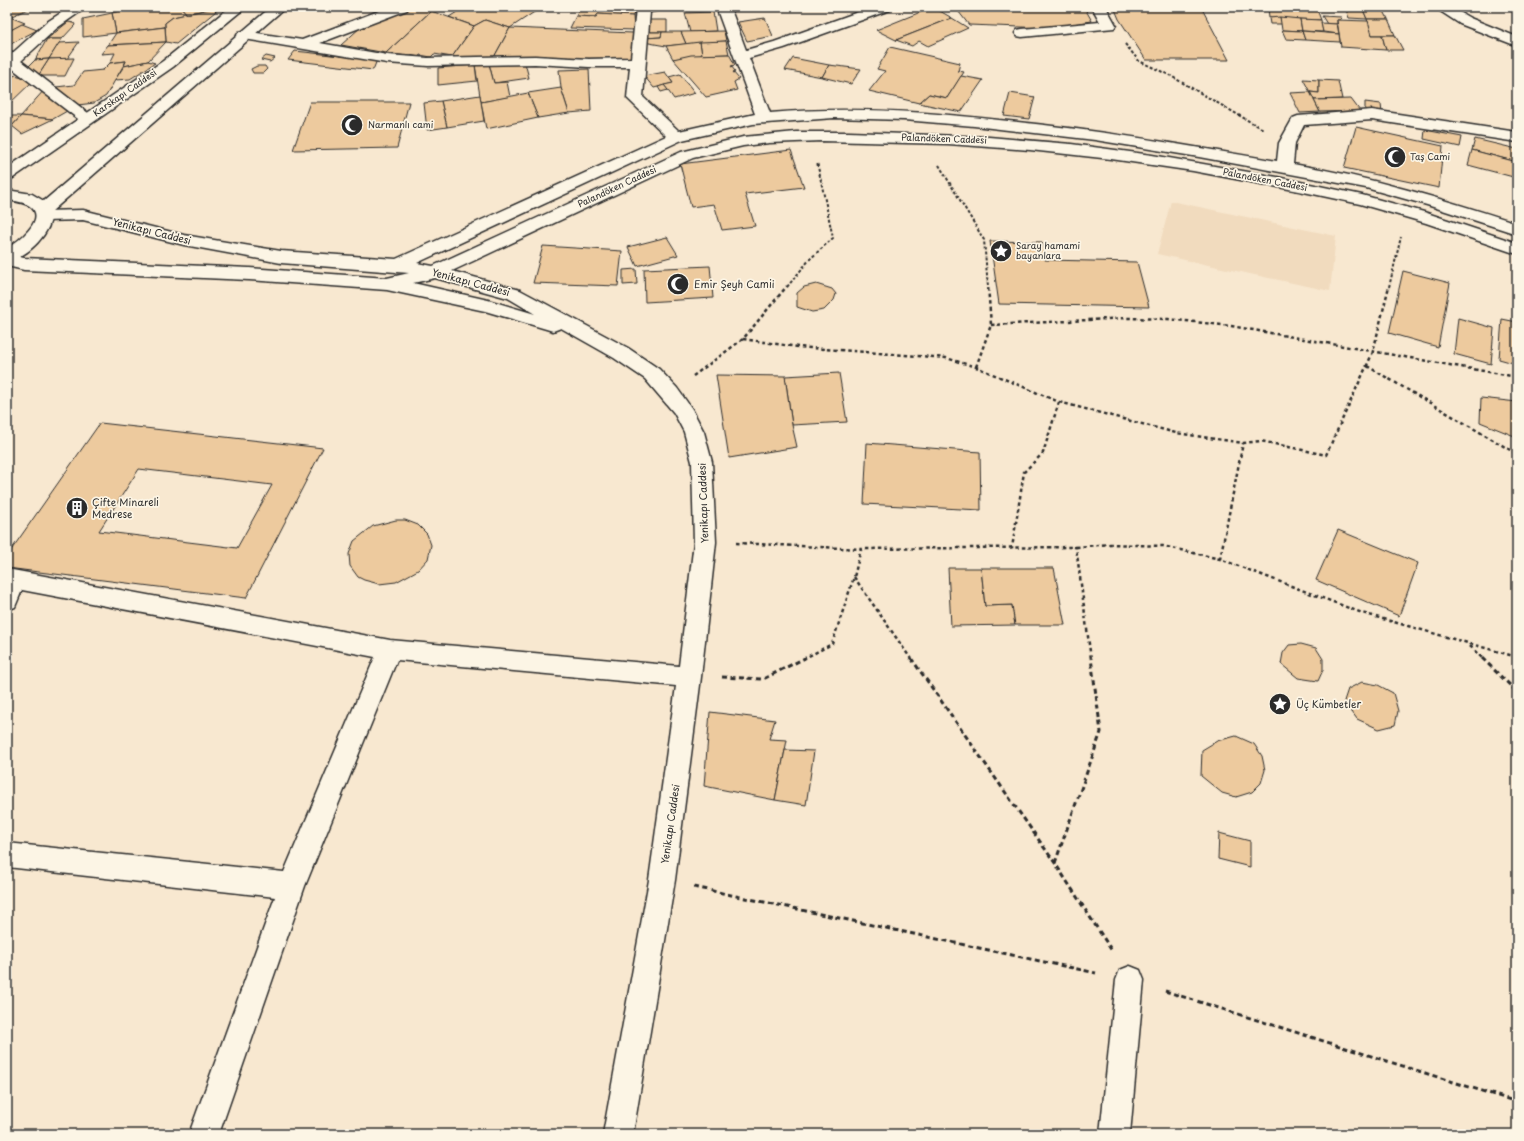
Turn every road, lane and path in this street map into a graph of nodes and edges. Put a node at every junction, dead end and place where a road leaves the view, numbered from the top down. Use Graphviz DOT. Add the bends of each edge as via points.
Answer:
graph roads {
  1 [pos="80,7"];
  2 [pos="239,7"];
  3 [pos="279,7"];
  4 [pos="402,7"];
  5 [pos="654,7"];
  6 [pos="722,7"];
  7 [pos="885,7"];
  8 [pos="1099,7"];
  9 [pos="1441,7"];
  10 [pos="1109,25"];
  11 [pos="1022,33"];
  12 [pos="244,35"];
  13 [pos="1517,42"];
  14 [pos="305,45"];
  15 [pos="741,56"];
  16 [pos="638,62"];
  17 [pos="9,64"];
  18 [pos="764,118"];
  19 [pos="87,119"];
  20 [pos="812,135"];
  21 [pos="676,137"];
  22 [pos="1517,137"];
  23 [pos="923,138"];
  24 [pos="1287,142"];
  25 [pos="1285,167"];
  26 [pos="7,175"];
  27 [pos="7,195"];
  28 [pos="1407,212"];
  29 [pos="43,213"];
  30 [pos="1517,229"];
  31 [pos="1517,249"];
  32 [pos="7,256"];
  33 [pos="7,260"];
  34 [pos="398,265"];
  35 [pos="435,272"];
  36 [pos="387,284"];
  37 [pos="991,325"];
  38 [pos="592,337"];
  39 [pos="743,339"];
  40 [pos="1373,352"];
  41 [pos="1367,366"];
  42 [pos="976,367"];
  43 [pos="1517,377"];
  44 [pos="670,393"];
  45 [pos="1059,402"];
  46 [pos="1243,443"];
  47 [pos="1517,454"];
  48 [pos="705,542"];
  49 [pos="1076,547"];
  50 [pos="1012,548"];
  51 [pos="861,549"];
  52 [pos="1220,559"];
  53 [pos="854,577"];
  54 [pos="11,579"];
  55 [pos="7,601"];
  56 [pos="1469,644"];
  57 [pos="390,650"];
  58 [pos="1517,657"];
  59 [pos="689,676"];
  60 [pos="1517,692"];
  61 [pos="7,855"];
  62 [pos="1054,862"];
  63 [pos="662,880"];
  64 [pos="292,886"];
  65 [pos="1130,980"];
  66 [pos="1517,1102"];
  67 [pos="204,1134"];
  68 [pos="618,1134"];
  69 [pos="1115,1134"];
  1 -- 17 [label="street" via="52,25"];
  2 -- 19 [label="street, Karskapı Caddesi" via="168,64"];
  3 -- 12 [label="street"];
  4 -- 14 [label="street"];
  5 -- 16 [label="street" via="643,8"];
  6 -- 15 [label="street"];
  7 -- 15 [label="street"];
  8 -- 10 [label="street"];
  9 -- 13 [label="street" via="1465,21"];
  10 -- 11 [label="street"];
  10 -- 24 [label="path" via="1139,61 1169,75"];
  12 -- 14 [label="street"];
  12 -- 29 [label="street"];
  14 -- 16 [label="street" via="387,59 428,62"];
  15 -- 18 [label="street"];
  16 -- 21 [label="street" via="634,98"];
  17 -- 19 [label="street"];
  18 -- 21 [label="street, Palandöken Caddesi" via="721,125"];
  18 -- 25 [label="street, Palandöken Caddesi" via="875,115 1017,126 1159,144"];
  19 -- 26 [label="street, Karskapı Caddesi"];
  20 -- 23 [label="street, Palandöken Caddesi"];
  20 -- 35 [label="street, Palandöken Caddesi" via="756,138 687,155"];
  20 -- 39 [label="path" via="833,238 810,260"];
  21 -- 34 [label="street, Palandöken Caddesi"];
  22 -- 24 [label="street" via="1372,115 1298,121"];
  23 -- 28 [label="street, Palandöken Caddesi" via="1050,146 1173,162 1321,190"];
  23 -- 37 [label="path" via="984,240"];
  24 -- 25 [label="street"];
  25 -- 30 [label="street, Palandöken Caddesi" via="1382,187"];
  27 -- 29 [label="street" via="24,197 35,202"];
  28 -- 31 [label="street, Palandöken Caddesi"];
  28 -- 40 [label="path"];
  29 -- 32 [label="street" via="42,227 34,239"];
  29 -- 34 [label="street, Yenikapı Caddesi" via="83,215 184,240 280,257"];
  33 -- 36 [label="street" via="24,264 264,274"];
  34 -- 35 [label="street, Yenikapı Caddesi"];
  35 -- 36 [label="street, Palandöken Caddesi"];
  35 -- 38 [label="street, Yenikapı Caddesi" via="514,294"];
  36 -- 38 [label="street" via="488,306"];
  37 -- 40 [label="path" via="1127,318 1168,319 1231,326"];
  37 -- 42 [label="path"];
  38 -- 44 [label="street, Yenikapı Caddesi" via="652,374"];
  39 -- 42 [label="path" via="798,347 946,358"];
  39 -- 44 [label="path"];
  40 -- 41 [label="path"];
  40 -- 43 [label="path"];
  41 -- 46 [label="path" via="1326,455 1262,441"];
  41 -- 47 [label="path"];
  42 -- 45 [label="path"];
  44 -- 48 [label="street, Yenikapı Caddesi" via="694,432 702,462"];
  45 -- 46 [label="path" via="1176,432"];
  45 -- 50 [label="path" via="1043,453 1024,472"];
  46 -- 52 [label="path"];
  48 -- 51 [label="path"];
  48 -- 59 [label="street, Yenikapı Caddesi"];
  49 -- 50 [label="path"];
  49 -- 52 [label="path" via="1110,544 1163,546"];
  49 -- 62 [label="path" via="1101,732"];
  50 -- 51 [label="path"];
  51 -- 53 [label="path"];
  52 -- 56 [label="path" via="1362,613"];
  53 -- 59 [label="path" via="832,644 763,679"];
  53 -- 62 [label="path"];
  54 -- 55 [label="street"];
  54 -- 57 [label="street"];
  56 -- 58 [label="path"];
  56 -- 60 [label="path"];
  57 -- 59 [label="street"];
  57 -- 64 [label="street"];
  59 -- 63 [label="street, Yenikapı Caddesi"];
  61 -- 64 [label="street"];
  62 -- 65 [label="path"];
  63 -- 65 [label="path"];
  63 -- 68 [label="street, Yenikapı Caddesi"];
  64 -- 67 [label="street"];
  65 -- 66 [label="path"];
  65 -- 69 [label="street"];
}
